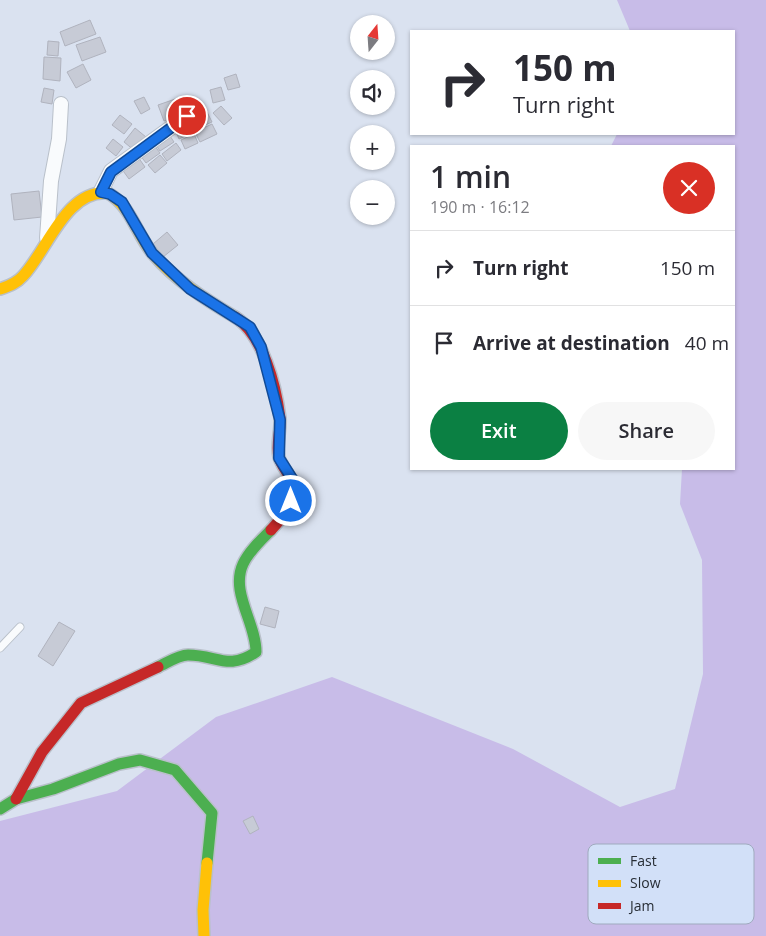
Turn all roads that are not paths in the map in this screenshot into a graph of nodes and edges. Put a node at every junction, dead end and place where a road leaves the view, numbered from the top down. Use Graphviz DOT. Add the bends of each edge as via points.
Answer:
graph roads {
  1 [pos="61,104"];
  2 [pos="187,116"];
  3 [pos="101,192"];
  4 [pos="47,239"];
  5 [pos="0,290"];
  6 [pos="20,627"];
  7 [pos="0,648"];
  8 [pos="16,799"];
  9 [pos="0,809"];
  10 [pos="204,936"];
  1 -- 4 [label="street"];
  2 -- 3 [label="street" via="111,172"];
  3 -- 4 [label="street" via="82,198"];
  3 -- 8 [label="street" via="122,202 152,253 190,289 250,327 261,347 273,392 280,420 279,458 293,480 293,494 277,524 245,562 240,574 241,588 258,638 256,652 231,664 201,655 185,655 82,703 42,752"];
  4 -- 5 [label="street" via="24,277 13,286"];
  6 -- 7 [label="lane"];
  8 -- 9 [label="street"];
  8 -- 10 [label="street" via="140,760 175,770 212,813 203,910"];
}
